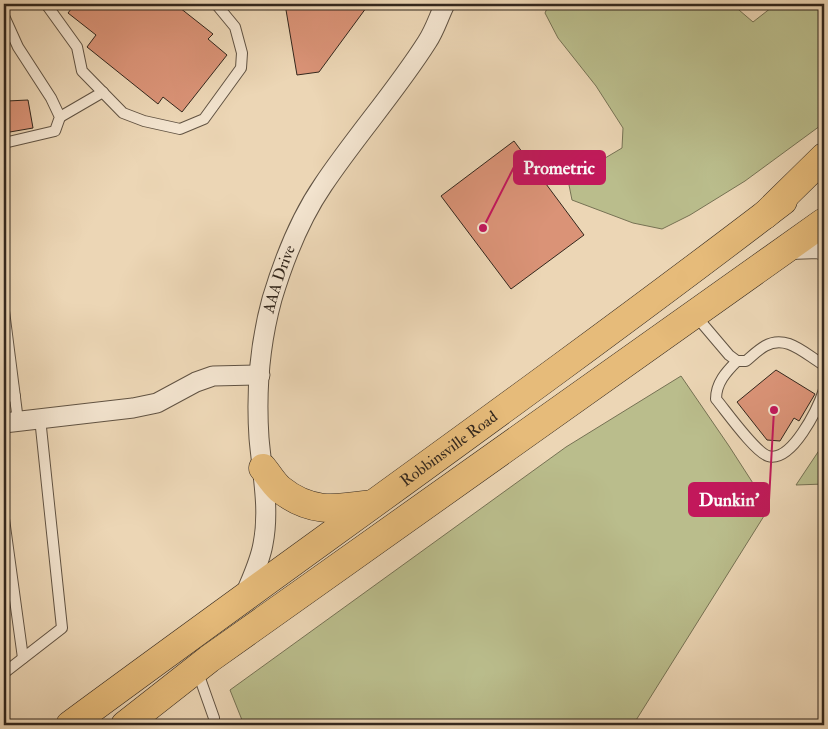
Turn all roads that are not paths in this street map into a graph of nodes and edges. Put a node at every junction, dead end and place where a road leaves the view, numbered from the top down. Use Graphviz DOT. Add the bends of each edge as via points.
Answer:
graph roads {
  1 [pos="46,4"];
  2 [pos="216,4"];
  3 [pos="445,4"];
  4 [pos="4,16"];
  5 [pos="103,92"];
  6 [pos="60,117"];
  7 [pos="4,142"];
  8 [pos="824,157"];
  9 [pos="824,170"];
  10 [pos="765,215"];
  11 [pos="824,222"];
  12 [pos="790,247"];
  13 [pos="824,248"];
  14 [pos="4,311"];
  15 [pos="695,314"];
  16 [pos="736,361"];
  17 [pos="823,366"];
  18 [pos="260,375"];
  19 [pos="824,390"];
  20 [pos="15,396"];
  21 [pos="4,397"];
  22 [pos="40,418"];
  23 [pos="11,422"];
  24 [pos="263,468"];
  25 [pos="374,504"];
  26 [pos="4,519"];
  27 [pos="244,597"];
  28 [pos="22,658"];
  29 [pos="196,669"];
  30 [pos="4,673"];
  31 [pos="70,725"];
  32 [pos="125,725"];
  33 [pos="214,725"];
  1 -- 5 [label="lane" via="77,47 82,71"];
  2 -- 5 [label="lane" via="235,27 242,53 241,68 204,119 180,129 144,121 123,113"];
  3 -- 18 [label="street, AAA Drive" via="428,41 322,186 302,222 284,260 272,301 263,337"];
  4 -- 6 [label="lane"];
  5 -- 6 [label="lane"];
  6 -- 7 [label="lane" via="55,131"];
  8 -- 10 [label="highway"];
  9 -- 10 [label="highway, Robbinsville Road"];
  10 -- 25 [label="highway, Robbinsville Road"];
  11 -- 12 [label="highway, Robbinsville Road"];
  12 -- 13 [label="street"];
  12 -- 15 [label="highway, Robbinsville Road"];
  14 -- 20 [label="lane"];
  15 -- 16 [label="lane"];
  15 -- 29 [label="highway, Robbinsville Road"];
  16 -- 17 [label="lane" via="746,361 765,346 780,341 791,344"];
  16 -- 19 [label="lane" via="716,388 716,399 757,449 768,456 786,452 797,440"];
  18 -- 22 [label="street" via="213,376 157,403"];
  18 -- 24 [label="street, AAA Drive" via="258,404"];
  20 -- 21 [label="lane"];
  20 -- 23 [label="lane"];
  22 -- 23 [label="street"];
  22 -- 28 [label="lane" via="62,628"];
  24 -- 25 [label="highway" via="279,488 302,503 320,509"];
  24 -- 27 [label="street, AAA Drive" via="266,508 263,545"];
  25 -- 27 [label="highway, Robbinsville Road"];
  26 -- 28 [label="lane"];
  27 -- 31 [label="highway, Robbinsville Road"];
  28 -- 30 [label="lane"];
  29 -- 32 [label="highway, Robbinsville Road"];
  29 -- 33 [label="lane"];
}
